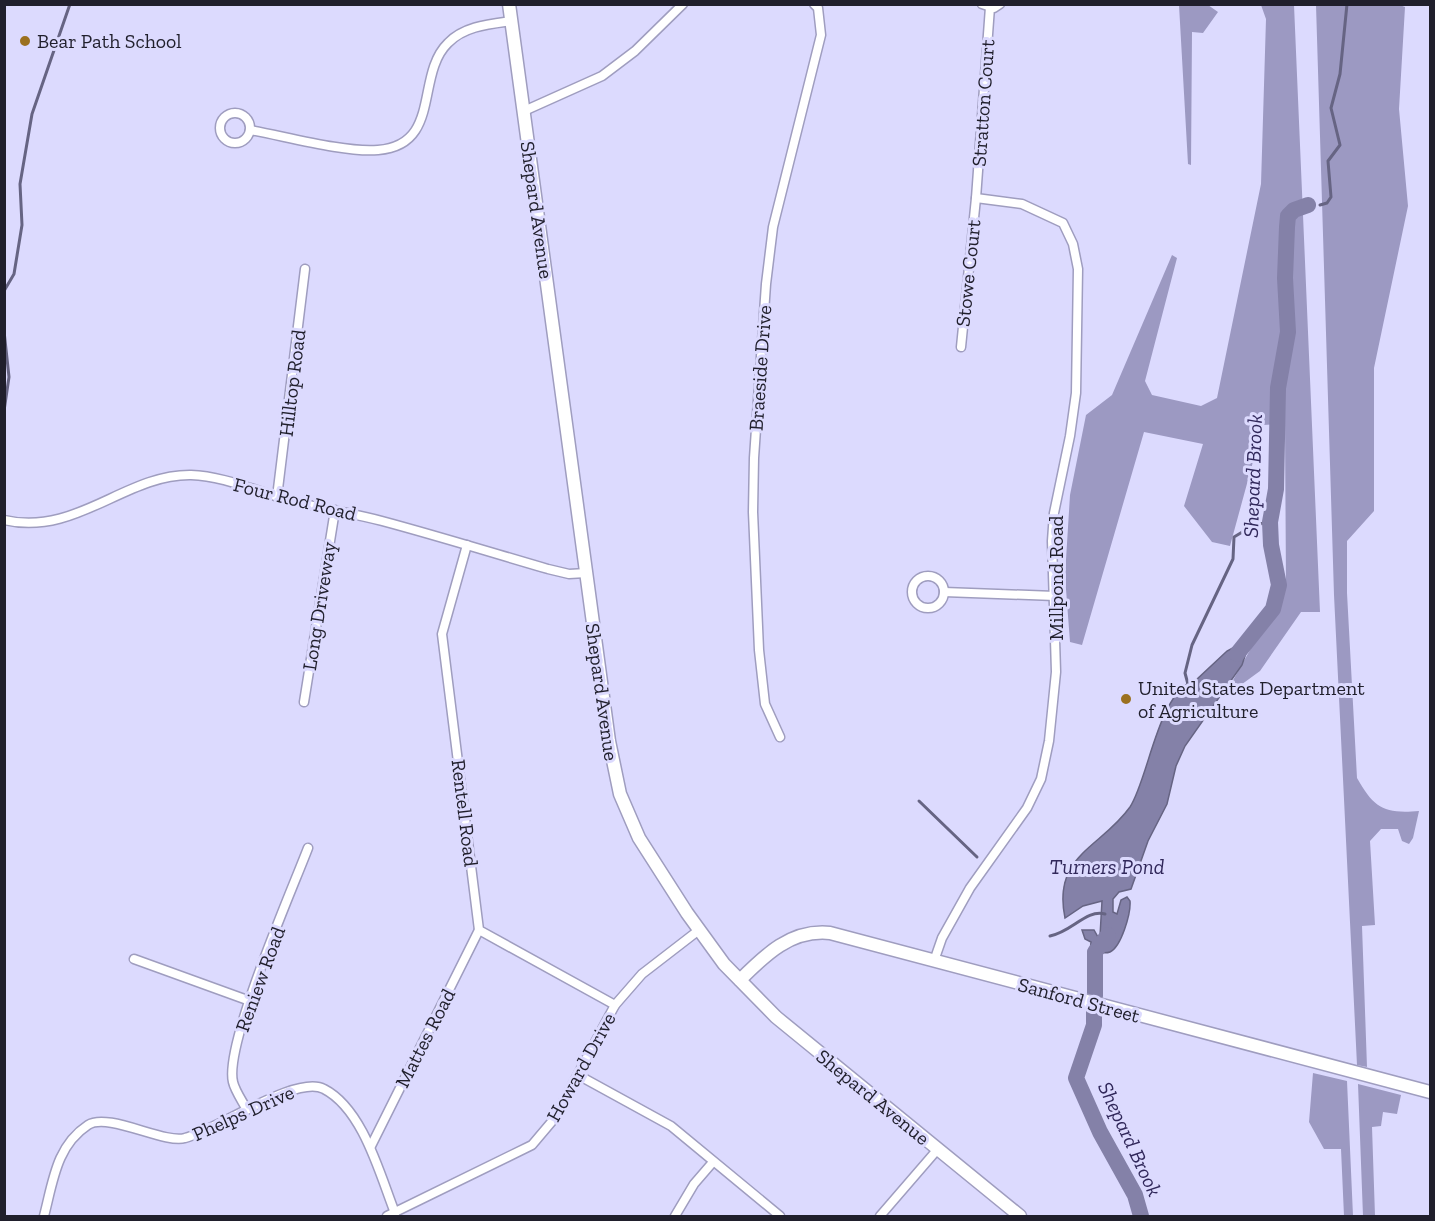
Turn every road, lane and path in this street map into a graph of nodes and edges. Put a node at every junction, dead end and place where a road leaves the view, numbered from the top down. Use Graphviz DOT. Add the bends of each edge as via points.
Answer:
graph roads {
  1 [pos="509,4"];
  2 [pos="682,4"];
  3 [pos="814,4"];
  4 [pos="1000,4"];
  5 [pos="986,6"];
  6 [pos="512,21"];
  7 [pos="524,111"];
  8 [pos="250,130"];
  9 [pos="976,198"];
  10 [pos="305,268"];
  11 [pos="961,347"];
  12 [pos="277,497"];
  13 [pos="335,510"];
  14 [pos="4,520"];
  15 [pos="466,545"];
  16 [pos="586,573"];
  17 [pos="944,592"];
  18 [pos="1055,596"];
  19 [pos="304,702"];
  20 [pos="780,737"];
  21 [pos="308,848"];
  22 [pos="480,930"];
  23 [pos="699,930"];
  24 [pos="134,959"];
  25 [pos="934,961"];
  26 [pos="740,980"];
  27 [pos="250,1001"];
  28 [pos="615,1005"];
  29 [pos="578,1075"];
  30 [pos="1431,1092"];
  31 [pos="247,1110"];
  32 [pos="371,1146"];
  33 [pos="937,1150"];
  34 [pos="713,1162"];
  35 [pos="391,1215"];
  36 [pos="44,1216"];
  37 [pos="675,1216"];
  38 [pos="780,1216"];
  39 [pos="880,1216"];
  40 [pos="1020,1216"];
  1 -- 6 [label="main road, Shepard Avenue"];
  2 -- 7 [label="street" via="635,51 602,76"];
  3 -- 20 [label="street, Braeside Drive" via="818,8 821,35 773,227 754,458 759,650 765,704"];
  4 -- 5 [label="street, Stratton Court"];
  5 -- 9 [label="street, Stratton Court"];
  6 -- 7 [label="main road, Shepard Avenue"];
  6 -- 8 [label="street" via="481,25 448,42 430,74 425,112 418,128 393,147 364,150"];
  7 -- 16 [label="main road, Shepard Avenue"];
  9 -- 11 [label="street, Stowe Court"];
  9 -- 18 [label="street, Millpond Road" via="1022,204 1063,223 1078,269 1076,393 1052,541"];
  10 -- 12 [label="street, Hilltop Road"];
  12 -- 13 [label="street, Four Rod Road"];
  12 -- 14 [label="street, Four Rod Road" via="205,476 182,476 149,484 63,519 32,524"];
  13 -- 15 [label="street, Four Rod Road"];
  13 -- 19 [label="street, Long Driveway"];
  15 -- 16 [label="street, Four Rod Road" via="569,574"];
  15 -- 22 [label="street, Rentell Road" via="442,633"];
  16 -- 23 [label="main road, Shepard Avenue" via="620,794 639,838"];
  17 -- 18 [label="street"];
  18 -- 25 [label="street, Millpond Road" via="1056,672 1041,779 1027,808 970,888"];
  21 -- 27 [label="street, Reniew Road"];
  22 -- 28 [label="street"];
  22 -- 32 [label="street, Mattes Road"];
  23 -- 26 [label="main road, Shepard Avenue"];
  23 -- 28 [label="street, Howard Drive" via="642,974"];
  24 -- 27 [label="street"];
  25 -- 26 [label="main road, Sanford Street" via="830,933 807,933 782,943"];
  25 -- 30 [label="main road, Sanford Street"];
  26 -- 33 [label="main road, Shepard Avenue" via="776,1017"];
  27 -- 31 [label="street, Reniew Road" via="233,1053 233,1082"];
  28 -- 29 [label="street, Howard Drive"];
  29 -- 34 [label="street" via="671,1126"];
  29 -- 35 [label="street, Howard Drive" via="554,1119 532,1145"];
  31 -- 32 [label="street, Phelps Drive" via="298,1087 323,1087 340,1101"];
  31 -- 36 [label="street, Phelps Drive" via="184,1139 91,1123 71,1137 59,1156"];
  32 -- 35 [label="street, Phelps Drive"];
  33 -- 39 [label="street"];
  33 -- 40 [label="main road, Shepard Avenue"];
  34 -- 37 [label="street"];
  34 -- 38 [label="street"];
}
